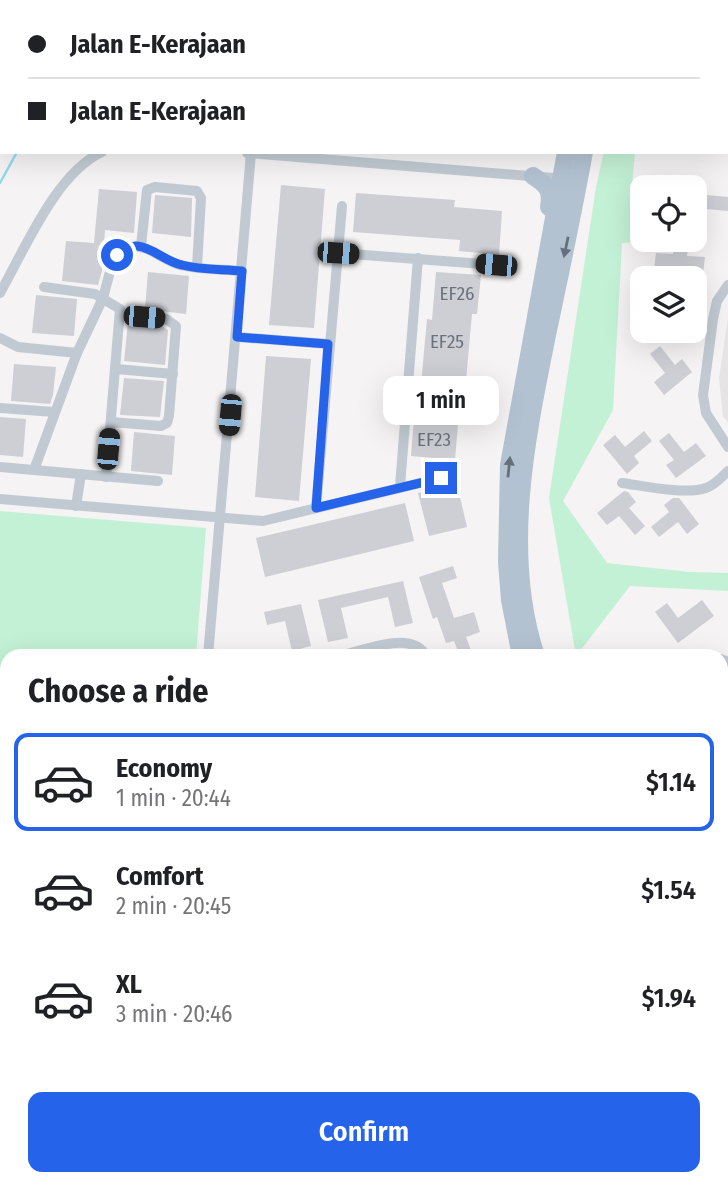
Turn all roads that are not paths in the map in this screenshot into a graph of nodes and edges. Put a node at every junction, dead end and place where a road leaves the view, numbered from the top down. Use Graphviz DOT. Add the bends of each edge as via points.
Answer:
graph roads {
  1 [pos="99,154"];
  2 [pos="251,154"];
  3 [pos="264,154"];
  4 [pos="421,154"];
  5 [pos="557,154"];
  6 [pos="566,154"];
  7 [pos="584,154"];
  8 [pos="419,166"];
  9 [pos="533,176"];
  10 [pos="561,178"];
  11 [pos="579,180"];
  12 [pos="342,206"];
  13 [pos="141,246"];
  14 [pos="338,253"];
  15 [pos="418,258"];
  16 [pos="496,265"];
  17 [pos="197,267"];
  18 [pos="242,271"];
  19 [pos="543,273"];
  20 [pos="728,285"];
  21 [pos="44,287"];
  22 [pos="0,293"];
  23 [pos="103,298"];
  24 [pos="121,314"];
  25 [pos="237,337"];
  26 [pos="0,338"];
  27 [pos="328,344"];
  28 [pos="77,353"];
  29 [pos="116,369"];
  30 [pos="173,374"];
  31 [pos="0,408"];
  32 [pos="54,412"];
  33 [pos="111,422"];
  34 [pos="728,447"];
  35 [pos="0,467"];
  36 [pos="34,470"];
  37 [pos="728,471"];
  38 [pos="81,474"];
  39 [pos="106,477"];
  40 [pos="441,478"];
  41 [pos="158,481"];
  42 [pos="622,483"];
  43 [pos="400,486"];
  44 [pos="0,499"];
  45 [pos="76,506"];
  46 [pos="316,508"];
  47 [pos="220,519"];
  48 [pos="209,649"];
  49 [pos="373,649"];
  50 [pos="420,649"];
  51 [pos="520,649"];
  52 [pos="534,649"];
  1 -- 22 [label="street" via="76,168 61,185"];
  2 -- 18 [label="street"];
  3 -- 8 [label="street"];
  4 -- 8 [label="street"];
  5 -- 9 [label="main road" via="553,167"];
  6 -- 10 [label="main road"];
  7 -- 11 [label="main road"];
  8 -- 9 [label="street"];
  9 -- 10 [label="street"];
  9 -- 19 [label="main road" via="545,183 550,194"];
  10 -- 11 [label="street"];
  10 -- 19 [label="main road"];
  11 -- 52 [label="main road, one-way" via="523,468 522,593"];
  12 -- 14 [label="street"];
  13 -- 17 [label="street" via="174,263"];
  13 -- 17 [label="street" via="147,190 197,191 201,198"];
  13 -- 23 [label="street" via="128,247 117,255"];
  14 -- 15 [label="street"];
  14 -- 27 [label="street"];
  15 -- 16 [label="street"];
  15 -- 43 [label="street"];
  17 -- 18 [label="street"];
  18 -- 25 [label="street"];
  51 -- 19 [label="main road, one-way" via="507,562 509,465"];
  20 -- 34 [label="street" via="717,301 703,395 706,413"];
  21 -- 23 [label="street"];
  23 -- 24 [label="street"];
  23 -- 28 [label="street"];
  24 -- 29 [label="street"];
  24 -- 30 [label="street" via="175,323"];
  25 -- 27 [label="street"];
  25 -- 47 [label="street"];
  26 -- 28 [label="street" via="18,347"];
  27 -- 46 [label="street"];
  28 -- 32 [label="street"];
  29 -- 30 [label="street"];
  29 -- 33 [label="street"];
  30 -- 33 [label="street" via="164,425"];
  31 -- 32 [label="street"];
  32 -- 36 [label="street"];
  33 -- 39 [label="street"];
  35 -- 36 [label="street"];
  36 -- 38 [label="street"];
  37 -- 42 [label="street" via="703,489"];
  38 -- 39 [label="street"];
  38 -- 45 [label="street"];
  39 -- 41 [label="street"];
  40 -- 43 [label="street"];
  43 -- 46 [label="street"];
  44 -- 45 [label="street"];
  45 -- 47 [label="street"];
  46 -- 47 [label="street" via="263,521"];
  47 -- 48 [label="street"];
  49 -- 50 [label="street" via="407,642"];
}
